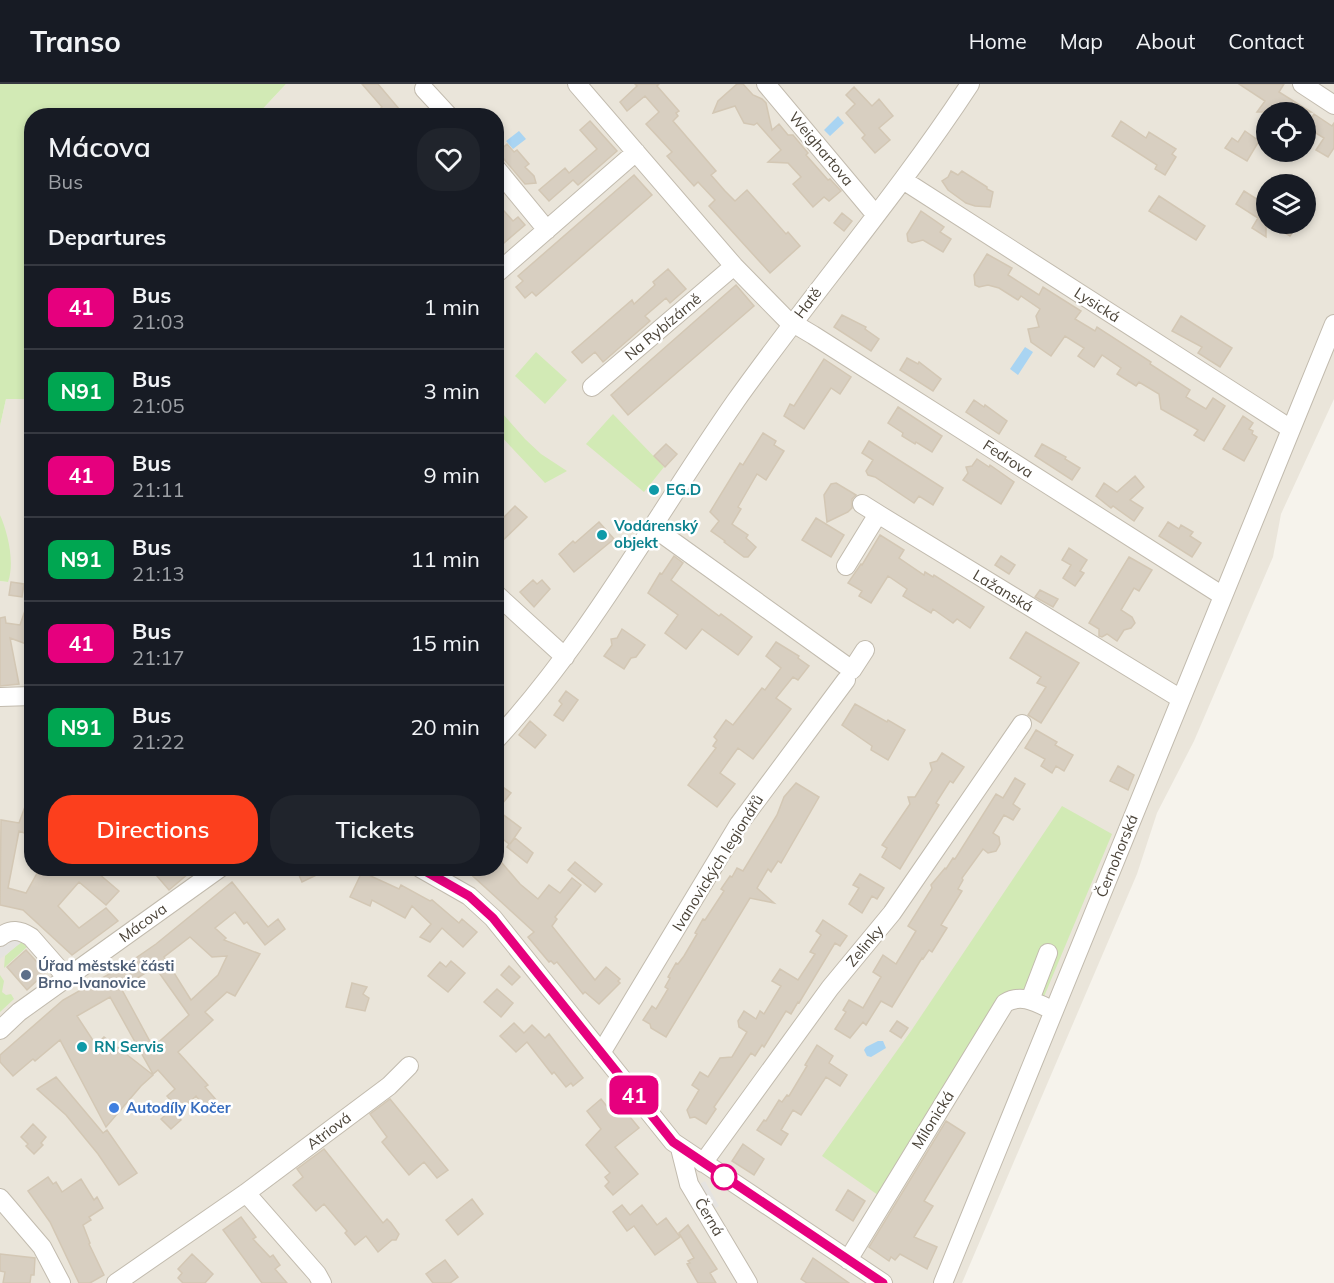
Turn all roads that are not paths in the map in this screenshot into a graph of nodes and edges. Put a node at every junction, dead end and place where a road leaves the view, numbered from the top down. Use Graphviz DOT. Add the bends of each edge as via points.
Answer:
graph roads {
  1 [pos="577,84"];
  2 [pos="766,84"];
  3 [pos="970,84"];
  4 [pos="1302,84"];
  5 [pos="424,89"];
  6 [pos="1334,105"];
  7 [pos="442,108"];
  8 [pos="636,152"];
  9 [pos="504,178"];
  10 [pos="903,180"];
  11 [pos="875,214"];
  12 [pos="547,230"];
  13 [pos="734,266"];
  14 [pos="504,267"];
  15 [pos="792,324"];
  16 [pos="1334,324"];
  17 [pos="592,387"];
  18 [pos="1291,429"];
  19 [pos="654,528"];
  20 [pos="846,566"];
  21 [pos="1223,596"];
  22 [pos="504,601"];
  23 [pos="865,650"];
  24 [pos="565,657"];
  25 [pos="846,680"];
  26 [pos="24,696"];
  27 [pos="0,697"];
  28 [pos="1181,699"];
  29 [pos="1022,724"];
  30 [pos="504,730"];
  31 [pos="208,876"];
  32 [pos="436,876"];
  33 [pos="0,937"];
  34 [pos="1048,953"];
  35 [pos="67,978"];
  36 [pos="1030,1000"];
  37 [pos="1054,1011"];
  38 [pos="0,1030"];
  39 [pos="601,1053"];
  40 [pos="409,1066"];
  41 [pos="680,1148"];
  42 [pos="703,1163"];
  43 [pos="246,1193"];
  44 [pos="0,1198"];
  45 [pos="848,1260"];
  46 [pos="61,1283"];
  47 [pos="116,1283"];
  48 [pos="322,1283"];
  49 [pos="748,1283"];
  50 [pos="883,1283"];
  51 [pos="943,1283"];
  1 -- 8 [label="street"];
  2 -- 11 [label="street, Weighartova"];
  3 -- 10 [label="street, Hatě"];
  4 -- 6 [label="street"];
  5 -- 7 [label="street"];
  8 -- 12 [label="street"];
  8 -- 13 [label="street"];
  9 -- 12 [label="street"];
  10 -- 11 [label="street, Hatě"];
  10 -- 18 [label="street, Lysická"];
  11 -- 15 [label="street, Hatě"];
  12 -- 14 [label="street"];
  13 -- 15 [label="street"];
  13 -- 17 [label="street, Na Rybízárně"];
  15 -- 19 [label="street, Hatě" via="734,404"];
  15 -- 21 [label="street, Fedrova"];
  16 -- 18 [label="street, Černohorská"];
  18 -- 21 [label="street, Černohorská"];
  19 -- 23 [label="street" via="852,670"];
  19 -- 24 [label="street, Hatě"];
  20 -- 28 [label="street, Lažanská" via="870,509"];
  21 -- 28 [label="street, Černohorská"];
  22 -- 24 [label="street"];
  24 -- 30 [label="street, Hatě"];
  25 -- 39 [label="street, Ivanovických legionářů" via="739,824"];
  26 -- 27 [label="street"];
  28 -- 37 [label="street, Černohorská"];
  29 -- 42 [label="street, Zelinky" via="892,913 830,988"];
  31 -- 35 [label="street, Mácova"];
  32 -- 39 [label="street" via="469,896 493,918"];
  33 -- 35 [label="street" via="7,931 24,932"];
  34 -- 36 [label="street"];
  35 -- 38 [label="street, Mácova"];
  36 -- 37 [label="street"];
  36 -- 45 [label="street, Milonická" via="1012,999 1005,1003"];
  37 -- 51 [label="street, Černohorská"];
  39 -- 41 [label="street"];
  40 -- 43 [label="street, Atriová" via="389,1086"];
  41 -- 42 [label="street"];
  41 -- 49 [label="street, Černá" via="689,1184"];
  42 -- 45 [label="street"];
  43 -- 47 [label="street, Atriová"];
  43 -- 48 [label="street"];
  44 -- 46 [label="street" via="42,1247"];
  45 -- 50 [label="street"];
}
